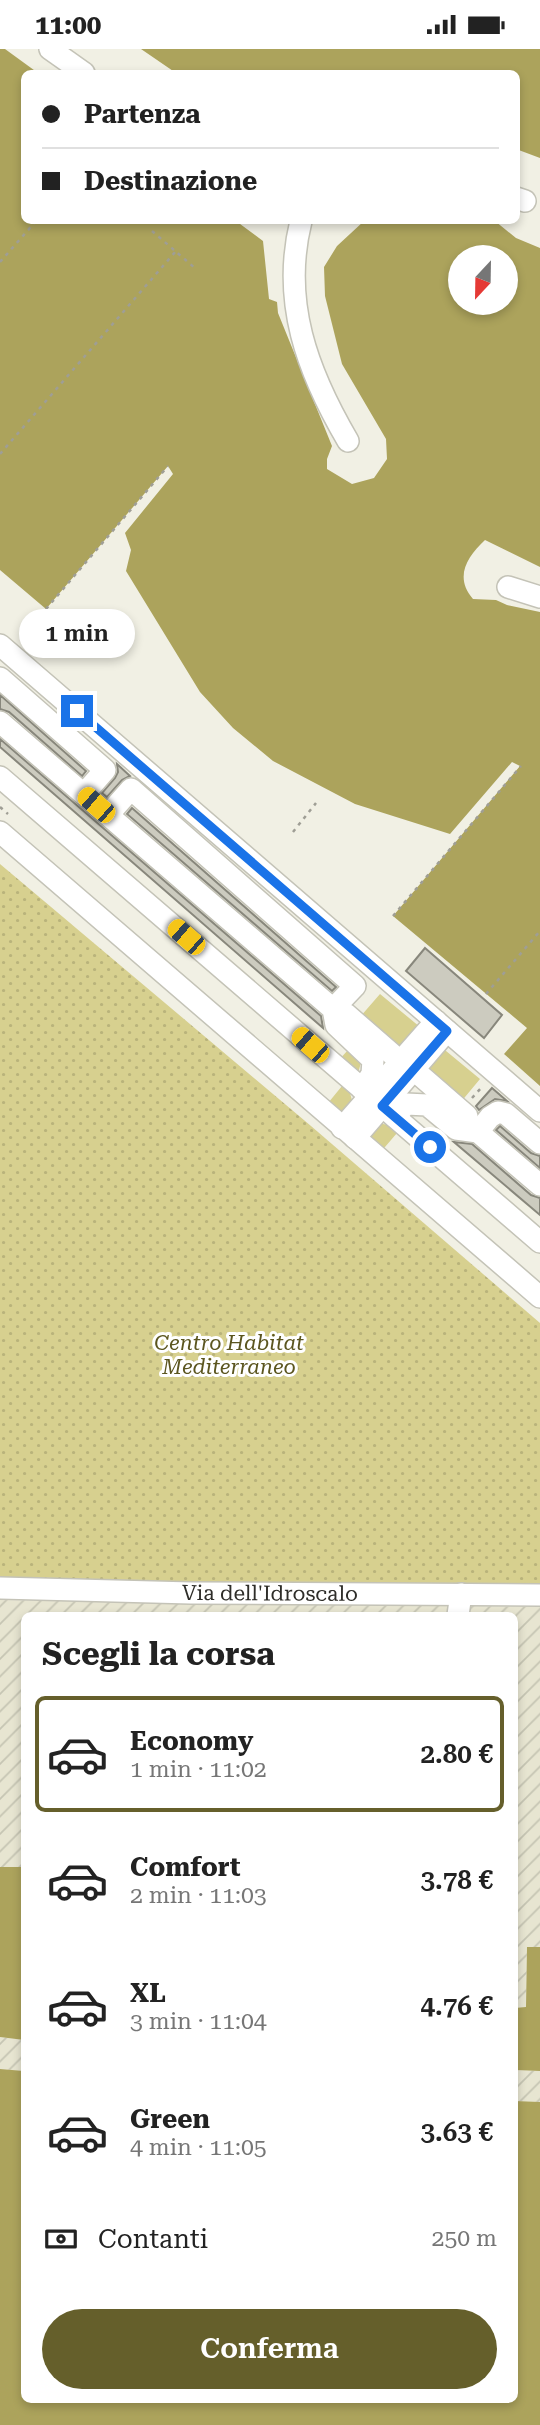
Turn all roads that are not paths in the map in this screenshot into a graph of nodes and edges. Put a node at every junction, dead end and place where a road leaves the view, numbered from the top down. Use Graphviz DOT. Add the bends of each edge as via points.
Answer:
graph roads {
  1 [pos="50,49"];
  2 [pos="80,70"];
  3 [pos="300,224"];
  4 [pos="348,440"];
  5 [pos="508,587"];
  6 [pos="540,597"];
  7 [pos="0,645"];
  8 [pos="0,678"];
  9 [pos="0,722"];
  10 [pos="0,777"];
  11 [pos="84,794"];
  12 [pos="108,815"];
  13 [pos="0,832"];
  14 [pos="340,1012"];
  15 [pos="441,1026"];
  16 [pos="407,1065"];
  17 [pos="377,1102"];
  18 [pos="540,1111"];
  19 [pos="469,1119"];
  20 [pos="349,1133"];
  21 [pos="540,1143"];
  22 [pos="540,1185"];
  23 [pos="540,1242"];
  24 [pos="540,1297"];
  25 [pos="0,1588"];
  26 [pos="540,1595"];
  27 [pos="459,1605"];
  1 -- 2 [label="street"];
  3 -- 4 [label="street" via="295,296 300,333 329,408"];
  5 -- 6 [label="street"];
  7 -- 15 [label="street"];
  8 -- 11 [label="street" via="105,770"];
  9 -- 11 [label="street"];
  10 -- 17 [label="street"];
  11 -- 12 [label="street"];
  12 -- 14 [label="street"];
  12 -- 14 [label="street" via="131,789 355,986"];
  13 -- 20 [label="street"];
  14 -- 16 [label="street"];
  14 -- 17 [label="street" via="337,1025 373,1060"];
  15 -- 16 [label="street"];
  15 -- 18 [label="street"];
  16 -- 17 [label="street"];
  16 -- 19 [label="street"];
  17 -- 19 [label="street" via="428,1105 456,1129"];
  17 -- 20 [label="street"];
  17 -- 23 [label="street"];
  19 -- 21 [label="street" via="506,1114"];
  19 -- 22 [label="street"];
  20 -- 24 [label="street"];
  25 -- 27 [label="street, Via dell'Idroscalo"];
  26 -- 27 [label="street, Via dell'Idroscalo"];
}
